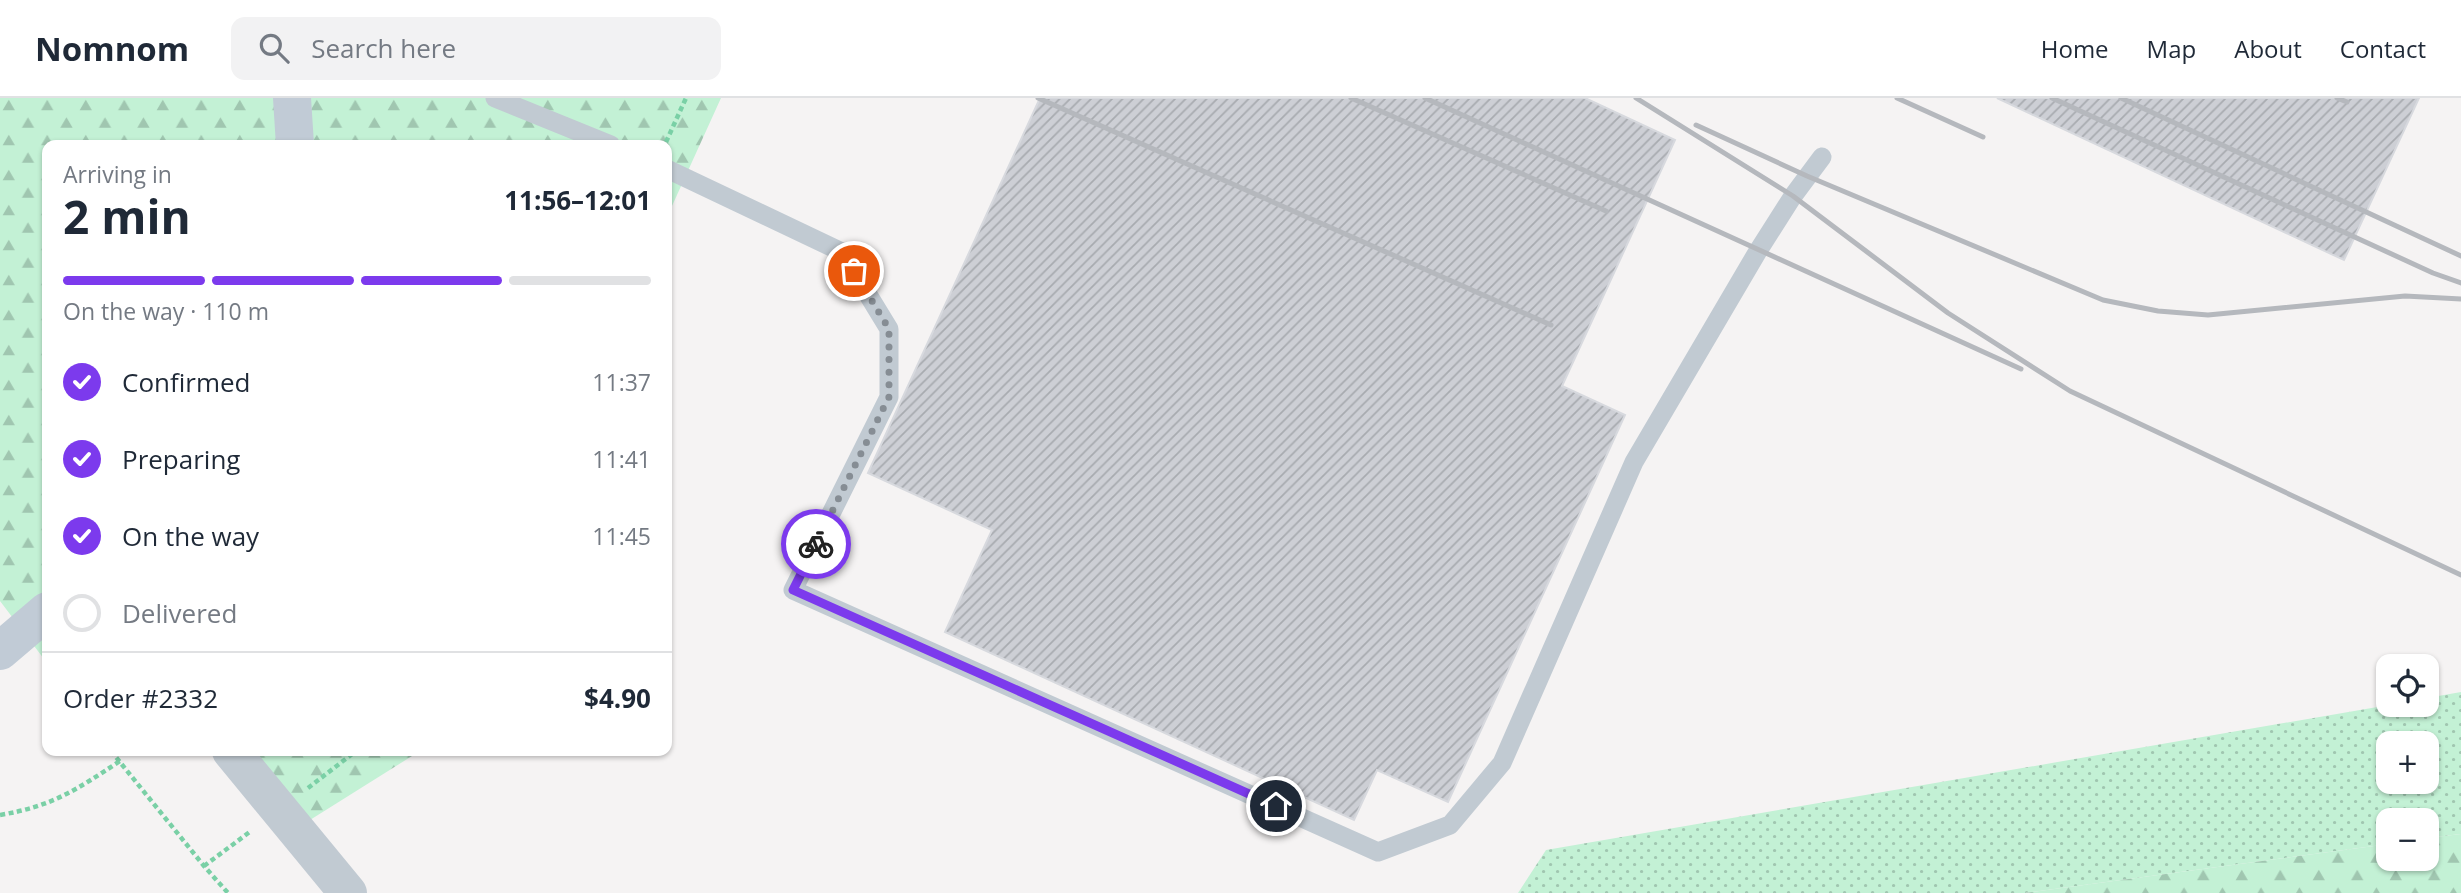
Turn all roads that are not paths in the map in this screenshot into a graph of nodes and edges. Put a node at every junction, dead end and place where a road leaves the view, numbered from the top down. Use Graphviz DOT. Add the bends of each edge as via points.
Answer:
graph roads {
  1 [pos="292,98"];
  2 [pos="495,98"];
  3 [pos="295,140"];
  4 [pos="599,140"];
  5 [pos="1822,157"];
  6 [pos="672,171"];
  7 [pos="42,615"];
  8 [pos="0,651"];
  9 [pos="235,756"];
  10 [pos="348,893"];
  1 -- 3 [label="street"];
  2 -- 4 [label="lane"];
  5 -- 6 [label="lane" via="1758,251 1634,462 1502,764 1450,825 1378,852 793,590 889,397 889,329 842,252"];
  7 -- 8 [label="street"];
  9 -- 10 [label="street"];
}
